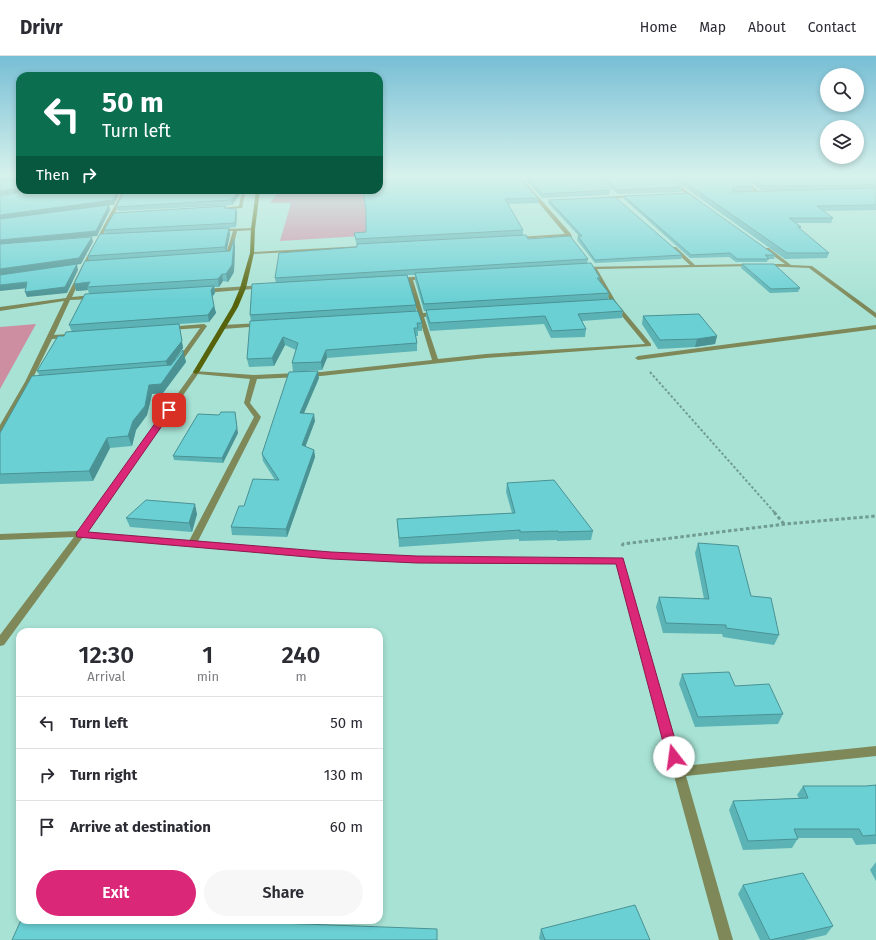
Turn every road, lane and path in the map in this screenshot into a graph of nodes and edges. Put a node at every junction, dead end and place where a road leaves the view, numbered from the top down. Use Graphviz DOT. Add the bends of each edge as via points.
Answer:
graph roads {
  1 [pos="109,218"];
  2 [pos="254,218"];
  3 [pos="554,218"];
  4 [pos="252,229"];
  5 [pos="234,230"];
  6 [pos="221,231"];
  7 [pos="569,236"];
  8 [pos="99,238"];
  9 [pos="106,238"];
  10 [pos="513,238"];
  11 [pos="92,239"];
  12 [pos="573,241"];
  13 [pos="669,244"];
  14 [pos="363,247"];
  15 [pos="764,247"];
  16 [pos="252,253"];
  17 [pos="222,257"];
  18 [pos="693,265"];
  19 [pos="789,265"];
  20 [pos="84,266"];
  21 [pos="92,266"];
  22 [pos="592,266"];
  23 [pos="76,267"];
  24 [pos="577,268"];
  25 [pos="429,278"];
  26 [pos="410,279"];
  27 [pos="394,280"];
  28 [pos="267,287"];
  29 [pos="243,288"];
  30 [pos="195,291"];
  31 [pos="100,297"];
  32 [pos="68,299"];
  33 [pos="607,304"];
  34 [pos="614,304"];
  35 [pos="0,309"];
  36 [pos="444,314"];
  37 [pos="421,315"];
  38 [pos="405,316"];
  39 [pos="876,316"];
  40 [pos="270,324"];
  41 [pos="223,327"];
  42 [pos="876,327"];
  43 [pos="165,329"];
  44 [pos="73,335"];
  45 [pos="50,337"];
  46 [pos="638,358"];
  47 [pos="435,360"];
  48 [pos="176,366"];
  49 [pos="196,372"];
  50 [pos="254,377"];
  51 [pos="28,382"];
  52 [pos="36,382"];
  53 [pos="0,431"];
  54 [pos="876,516"];
  55 [pos="785,524"];
  56 [pos="81,534"];
  57 [pos="0,537"];
  58 [pos="192,544"];
  59 [pos="620,560"];
  60 [pos="0,642"];
  61 [pos="876,750"];
  62 [pos="678,772"];
  63 [pos="726,940"];
  1 -- 8 [label="street"];
  2 -- 4 [label="street"];
  3 -- 7 [label="street"];
  4 -- 5 [label="street"];
  4 -- 16 [label="street"];
  5 -- 6 [label="street"];
  5 -- 17 [label="street" via="229,256"];
  7 -- 10 [label="street"];
  7 -- 12 [label="street"];
  8 -- 9 [label="street"];
  8 -- 11 [label="street"];
  8 -- 20 [label="street"];
  13 -- 18 [label="street"];
  14 -- 16 [label="street"];
  15 -- 19 [label="street"];
  16 -- 29 [label="street"];
  18 -- 19 [label="street"];
  18 -- 22 [label="street"];
  19 -- 39 [label="street" via="810,267"];
  20 -- 21 [label="street"];
  20 -- 23 [label="street"];
  20 -- 32 [label="street"];
  22 -- 24 [label="street"];
  22 -- 34 [label="street"];
  25 -- 26 [label="street"];
  26 -- 27 [label="street"];
  26 -- 37 [label="street"];
  28 -- 29 [label="street"];
  29 -- 30 [label="street"];
  29 -- 41 [label="street"];
  31 -- 32 [label="street"];
  32 -- 35 [label="street"];
  32 -- 45 [label="street"];
  33 -- 34 [label="street"];
  34 -- 47 [label="street" via="649,345"];
  36 -- 37 [label="street"];
  37 -- 38 [label="street"];
  37 -- 47 [label="street"];
  40 -- 41 [label="street"];
  41 -- 49 [label="street"];
  42 -- 46 [label="street"];
  43 -- 48 [label="street" via="204,326"];
  44 -- 45 [label="street"];
  45 -- 51 [label="street"];
  46 -- 55 [label="path"];
  47 -- 50 [label="street" via="321,374"];
  49 -- 50 [label="street"];
  49 -- 56 [label="street"];
  50 -- 58 [label="street" via="247,403 258,417"];
  51 -- 52 [label="street"];
  51 -- 53 [label="street"];
  54 -- 55 [label="path"];
  55 -- 59 [label="path" via="623,544"];
  56 -- 57 [label="street"];
  56 -- 58 [label="street"];
  56 -- 60 [label="street"];
  58 -- 59 [label="street" via="317,555 409,559"];
  59 -- 62 [label="street"];
  61 -- 62 [label="street"];
  62 -- 63 [label="street"];
}
